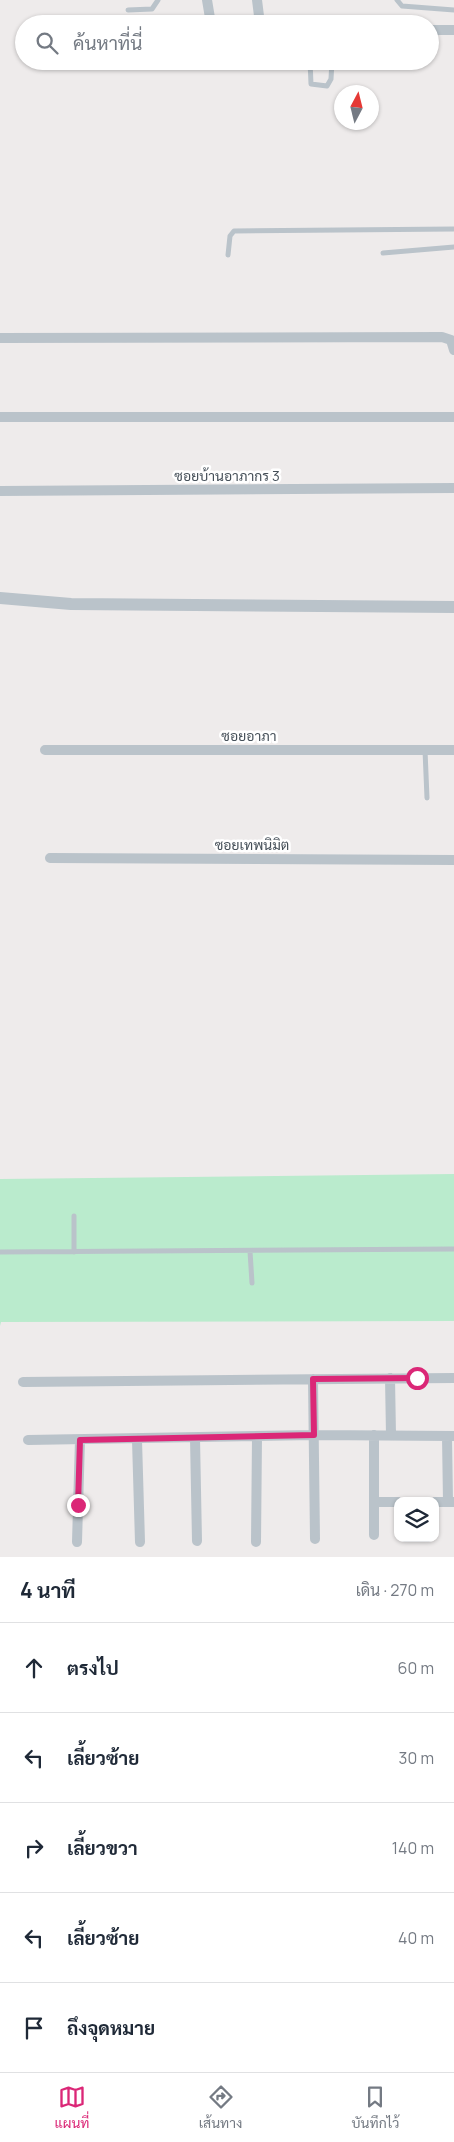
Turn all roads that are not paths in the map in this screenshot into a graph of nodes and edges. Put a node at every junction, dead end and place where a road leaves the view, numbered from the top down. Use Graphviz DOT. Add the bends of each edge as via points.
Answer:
graph roads {
  1 [pos="158,0"];
  2 [pos="206,0"];
  3 [pos="257,0"];
  4 [pos="397,0"];
  5 [pos="128,10"];
  6 [pos="454,10"];
  7 [pos="209,15"];
  8 [pos="259,15"];
  9 [pos="439,30"];
  10 [pos="454,30"];
  11 [pos="310,70"];
  12 [pos="332,70"];
  13 [pos="454,229"];
  14 [pos="454,247"];
  15 [pos="383,253"];
  16 [pos="228,255"];
  17 [pos="0,338"];
  18 [pos="454,350"];
  19 [pos="0,417"];
  20 [pos="454,417"];
  21 [pos="454,488"];
  22 [pos="0,491"];
  23 [pos="0,598"];
  24 [pos="454,607"];
  25 [pos="45,750"];
  26 [pos="425,750"];
  27 [pos="454,750"];
  28 [pos="427,798"];
  29 [pos="50,858"];
  30 [pos="454,860"];
  31 [pos="74,1216"];
  32 [pos="454,1249"];
  33 [pos="250,1251"];
  34 [pos="0,1252"];
  35 [pos="74,1252"];
  36 [pos="252,1283"];
  37 [pos="390,1378"];
  38 [pos="454,1378"];
  39 [pos="313,1379"];
  40 [pos="23,1382"];
  41 [pos="314,1435"];
  42 [pos="374,1436"];
  43 [pos="391,1436"];
  44 [pos="450,1436"];
  45 [pos="257,1437"];
  46 [pos="195,1438"];
  47 [pos="28,1440"];
  48 [pos="80,1440"];
  49 [pos="137,1440"];
  50 [pos="374,1502"];
  51 [pos="394,1502"];
  52 [pos="451,1502"];
  53 [pos="374,1535"];
  54 [pos="315,1539"];
  55 [pos="197,1541"];
  56 [pos="77,1542"];
  57 [pos="140,1542"];
  58 [pos="256,1542"];
  1 -- 5 [label="lane" via="152,8"];
  2 -- 7 [label="street"];
  3 -- 8 [label="street"];
  4 -- 6 [label="lane" via="402,6"];
  9 -- 10 [label="street"];
  11 -- 12 [label="lane" via="311,84 327,86 332,79"];
  13 -- 16 [label="lane" via="234,231 230,236"];
  14 -- 15 [label="lane"];
  17 -- 18 [label="street" via="442,337 451,340"];
  19 -- 20 [label="street"];
  21 -- 22 [label="street, ซอยบ้านอาภากร 3"];
  23 -- 24 [label="street" via="71,604"];
  25 -- 26 [label="street, ซอยอาภา"];
  26 -- 27 [label="street, ซอยอาภา"];
  26 -- 28 [label="lane"];
  29 -- 30 [label="street, ซอยเทพนิมิต"];
  31 -- 35 [label="lane"];
  32 -- 33 [label="lane"];
  33 -- 35 [label="lane"];
  33 -- 36 [label="lane"];
  34 -- 35 [label="lane"];
  37 -- 38 [label="street"];
  37 -- 39 [label="street"];
  37 -- 43 [label="street"];
  39 -- 40 [label="street"];
  39 -- 41 [label="street"];
  41 -- 42 [label="street"];
  41 -- 45 [label="street"];
  41 -- 54 [label="street"];
  42 -- 43 [label="street"];
  42 -- 50 [label="street"];
  43 -- 44 [label="street"];
  44 -- 52 [label="street"];
  45 -- 46 [label="street"];
  45 -- 58 [label="street"];
  46 -- 49 [label="street"];
  46 -- 55 [label="street"];
  47 -- 48 [label="street"];
  48 -- 49 [label="street"];
  48 -- 56 [label="street"];
  49 -- 57 [label="street"];
  50 -- 51 [label="street"];
  50 -- 53 [label="street"];
}
